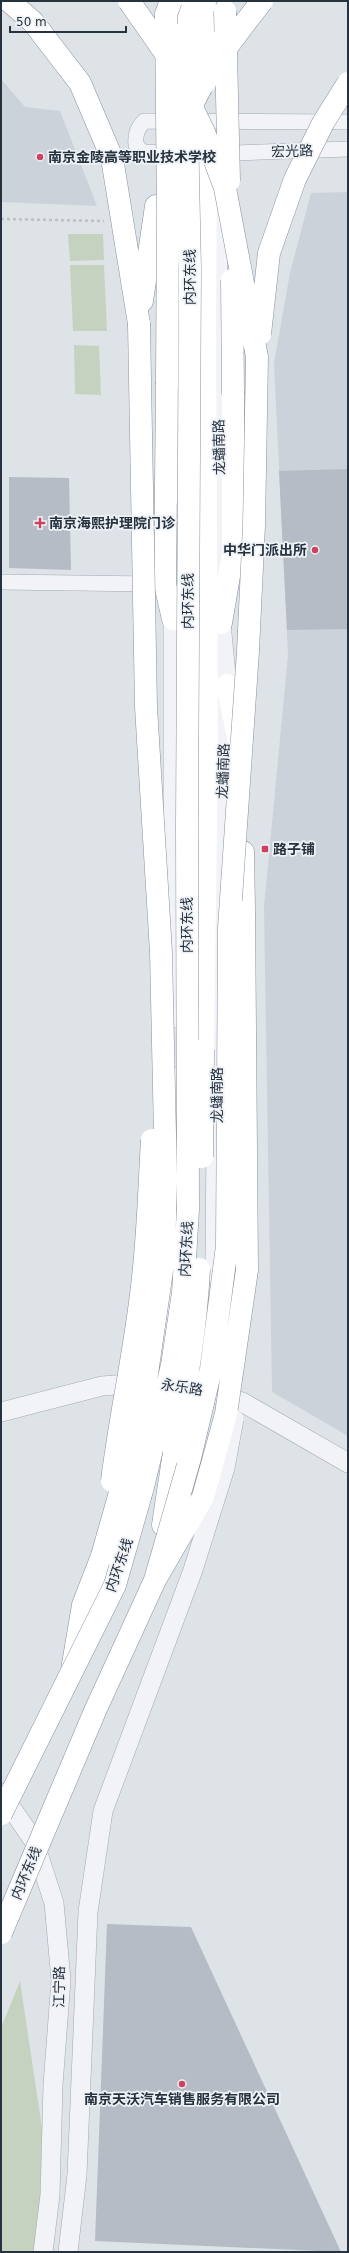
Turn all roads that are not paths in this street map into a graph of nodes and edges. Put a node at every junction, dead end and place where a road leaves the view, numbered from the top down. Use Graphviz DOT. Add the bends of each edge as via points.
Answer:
graph roads {
  1 [pos="9,1"];
  2 [pos="129,1"];
  3 [pos="171,1"];
  4 [pos="184,1"];
  5 [pos="205,1"];
  6 [pos="221,1"];
  7 [pos="262,1"];
  8 [pos="348,83"];
  9 [pos="348,122"];
  10 [pos="236,123"];
  11 [pos="348,149"];
  12 [pos="236,153"];
  13 [pos="180,154"];
  14 [pos="216,154"];
  15 [pos="139,324"];
  16 [pos="257,358"];
  17 [pos="1,582"];
  18 [pos="165,584"];
  19 [pos="173,619"];
  20 [pos="221,623"];
  21 [pos="227,685"];
  22 [pos="173,1032"];
  23 [pos="247,1270"];
  24 [pos="158,1382"];
  25 [pos="197,1387"];
  26 [pos="1,1412"];
  27 [pos="348,1463"];
  28 [pos="102,1556"];
  29 [pos="155,1580"];
  30 [pos="73,1668"];
  31 [pos="1,1793"];
  32 [pos="1,1814"];
  33 [pos="1,1933"];
  34 [pos="50,2195"];
  35 [pos="43,2252"];
  36 [pos="54,2252"];
  37 [pos="68,2252"];
  1 -- 15 [label="highway" via="33,22 80,83 112,158"];
  2 -- 16 [label="highway, bridge" via="166,54 204,132 225,188"];
  3 -- 18 [label="highway, bridge" via="166,14 168,211"];
  4 -- 30 [label="highway, 内环东线, bridge" via="190,269 188,1209 183,1293 172,1365 143,1487 115,1584"];
  5 -- 29 [label="highway, 内环东线, bridge" via="207,754 202,1217 198,1301"];
  6 -- 20 [label="highway, bridge" via="226,10 233,394 233,553"];
  7 -- 15 [label="highway, bridge" via="221,53 194,100 174,150 156,206"];
  8 -- 16 [label="highway, bridge" via="323,123 295,179 269,253"];
  9 -- 10 [label="street, 宏光路"];
  10 -- 12 [label="street"];
  10 -- 13 [label="street, 宏光路" via="144,122 139,127 135,136 136,145 143,152"];
  11 -- 12 [label="street, 宏光路"];
  12 -- 14 [label="street, 宏光路"];
  13 -- 14 [label="street, 宏光路"];
  13 -- 19 [label="street" via="179,414"];
  14 -- 20 [label="street, 龙蟠南路"];
  15 -- 28 [label="highway, bridge" via="146,707 160,952 166,1180 164,1257 140,1422"];
  16 -- 29 [label="highway, bridge" via="249,644 229,928 227,1246 211,1369 190,1458"];
  17 -- 18 [label="street"];
  18 -- 19 [label="highway"];
  19 -- 22 [label="street"];
  20 -- 21 [label="street, 龙蟠南路"];
  21 -- 23 [label="highway, bridge" via="242,758"];
  21 -- 25 [label="street, 龙蟠南路" via="218,900 215,1258"];
  22 -- 24 [label="street" via="178,1186 174,1259"];
  22 -- 28 [label="highway, bridge" via="154,1125 142,1285 133,1355 120,1416"];
  23 -- 29 [label="highway, bridge" via="226,1414 203,1496"];
  23 -- 37 [label="street, bridge" via="242,1373 225,1468 193,1570 103,1811 88,1912 77,2175"];
  24 -- 25 [label="street, 永乐路"];
  24 -- 26 [label="street, 永乐路" via="102,1386"];
  25 -- 27 [label="street, 永乐路" via="242,1402"];
  28 -- 30 [label="highway, bridge" via="83,1605"];
  29 -- 33 [label="highway, 内环东线, bridge"];
  30 -- 32 [label="highway, 内环东线, bridge"];
  31 -- 34 [label="street, 江宁路" via="34,1841 54,1903 61,1980 53,2085"];
  34 -- 35 [label="street, 江宁路"];
  34 -- 36 [label="street, 江宁路"];
}
